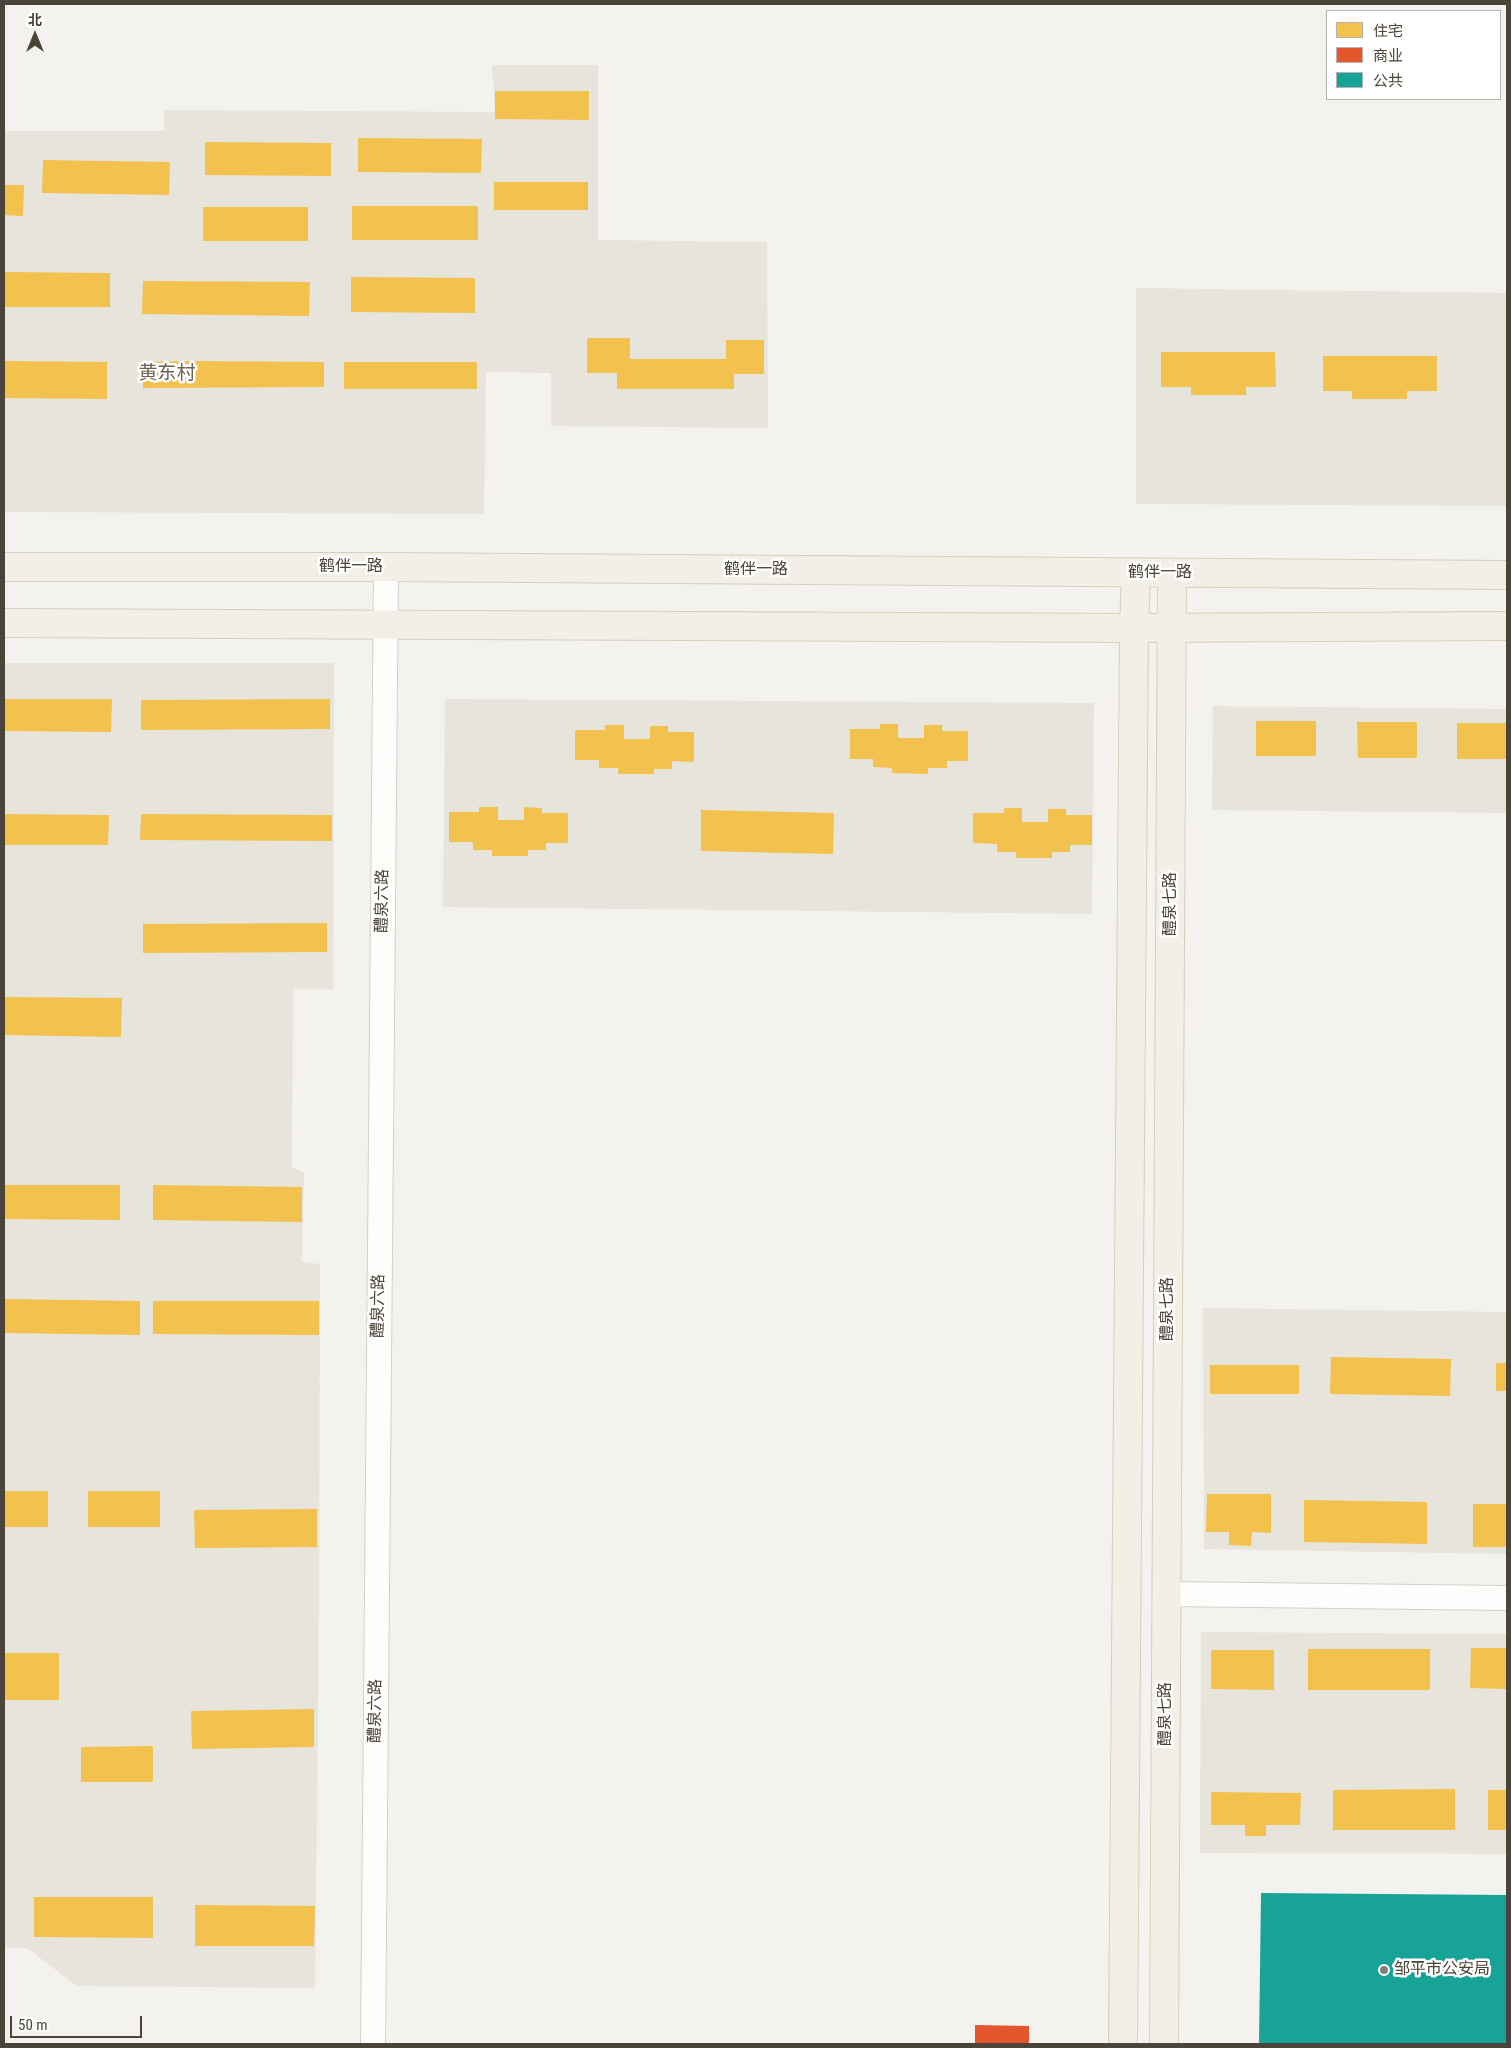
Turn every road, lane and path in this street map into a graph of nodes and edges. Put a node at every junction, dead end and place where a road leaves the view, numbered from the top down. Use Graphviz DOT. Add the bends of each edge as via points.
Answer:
graph roads {
  1 [pos="4,567"];
  2 [pos="386,567"];
  3 [pos="1136,573"];
  4 [pos="1172,574"];
  5 [pos="1507,575"];
  6 [pos="4,622"];
  7 [pos="386,625"];
  8 [pos="1507,626"];
  9 [pos="1134,628"];
  10 [pos="1172,628"];
  11 [pos="1167,1594"];
  12 [pos="1507,1598"];
  13 [pos="373,2044"];
  14 [pos="1123,2044"];
  15 [pos="1164,2044"];
  1 -- 2 [label="main road, 鹤伴一路"];
  2 -- 3 [label="main road, 鹤伴一路"];
  2 -- 7 [label="street, 醴泉六路"];
  3 -- 4 [label="main road, 鹤伴一路"];
  3 -- 9 [label="main road"];
  4 -- 5 [label="main road, 鹤伴一路"];
  4 -- 10 [label="main road, 醴泉七路"];
  6 -- 7 [label="main road"];
  7 -- 9 [label="main road"];
  7 -- 13 [label="street, 醴泉六路"];
  8 -- 10 [label="main road"];
  9 -- 10 [label="main road"];
  9 -- 14 [label="main road"];
  10 -- 11 [label="main road, 醴泉七路"];
  11 -- 12 [label="street"];
  11 -- 15 [label="main road, 醴泉七路"];
}
